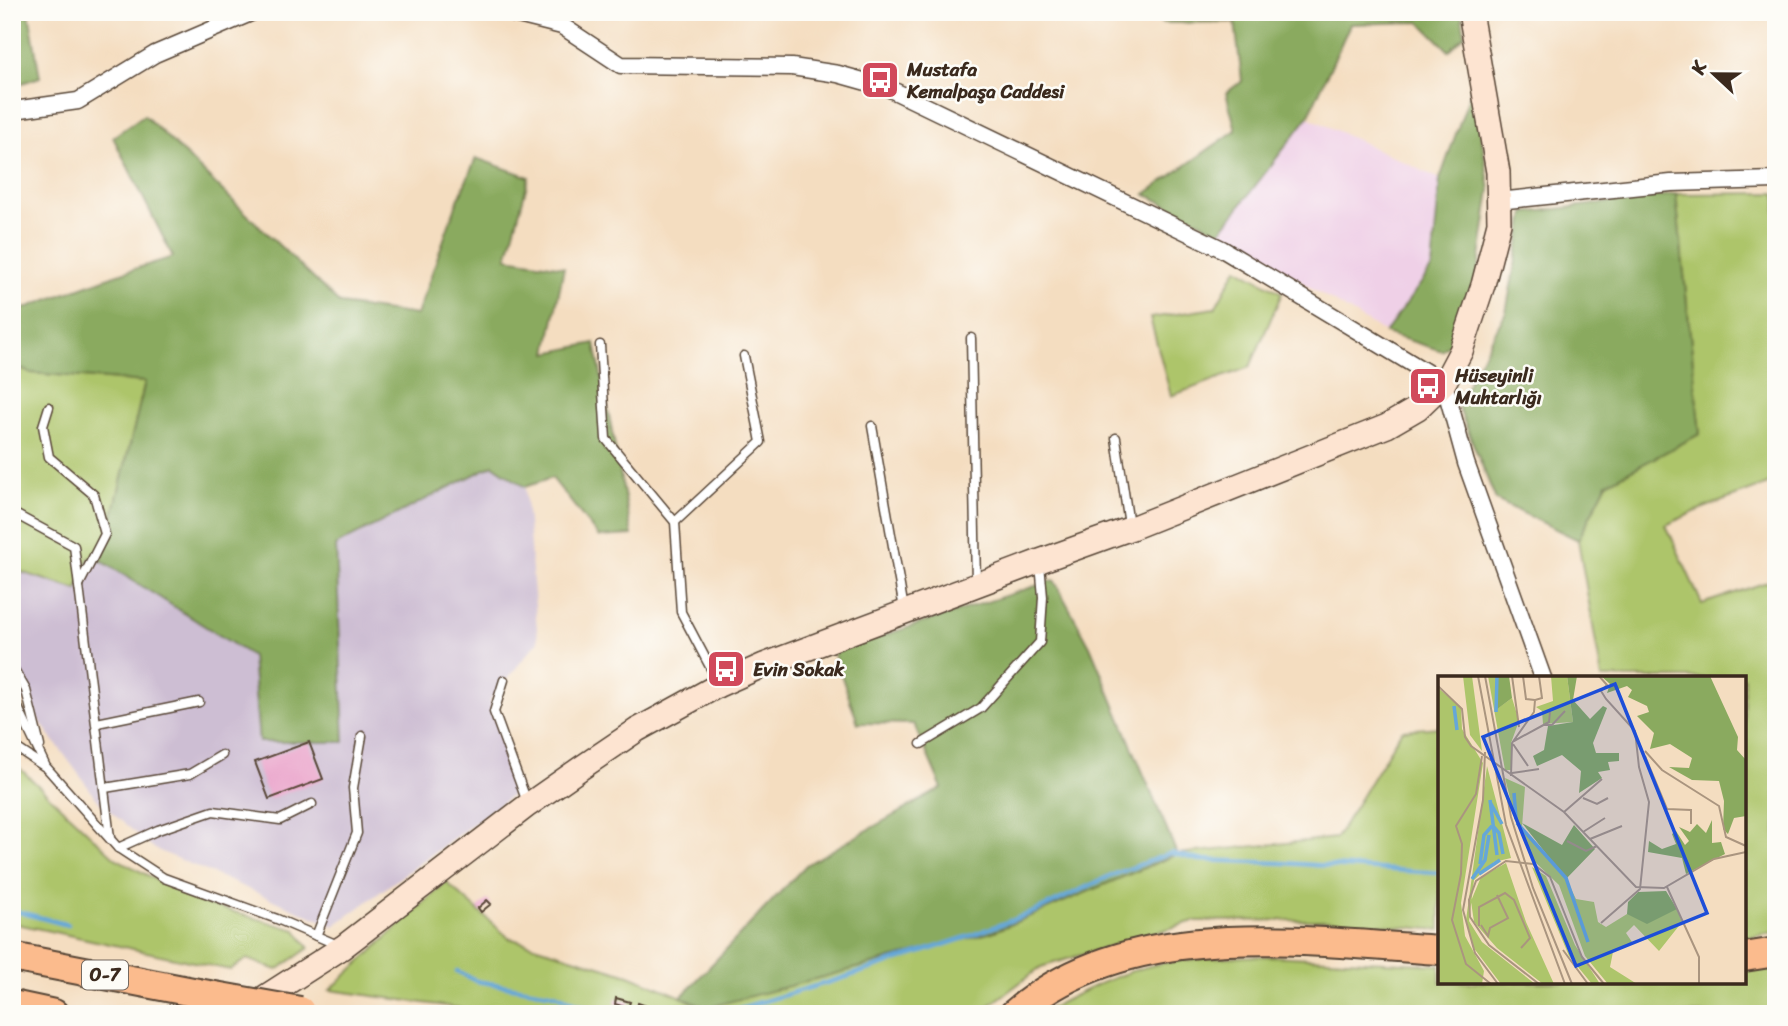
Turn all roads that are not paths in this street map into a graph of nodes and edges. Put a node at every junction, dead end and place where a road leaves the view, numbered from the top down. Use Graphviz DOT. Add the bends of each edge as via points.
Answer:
graph roads {
  1 [pos="253,12"];
  2 [pos="506,12"];
  3 [pos="1470,12"];
  4 [pos="563,19"];
  5 [pos="12,108"];
  6 [pos="1776,180"];
  7 [pos="1498,201"];
  8 [pos="971,338"];
  9 [pos="600,345"];
  10 [pos="744,356"];
  11 [pos="1444,383"];
  12 [pos="49,407"];
  13 [pos="872,426"];
  14 [pos="1116,438"];
  15 [pos="13,513"];
  16 [pos="675,522"];
  17 [pos="1129,529"];
  18 [pos="1040,561"];
  19 [pos="79,585"];
  20 [pos="976,585"];
  21 [pos="905,612"];
  22 [pos="12,666"];
  23 [pos="1542,676"];
  24 [pos="504,680"];
  25 [pos="719,685"];
  26 [pos="12,695"];
  27 [pos="199,702"];
  28 [pos="97,723"];
  29 [pos="362,736"];
  30 [pos="920,744"];
  31 [pos="12,745"];
  32 [pos="222,755"];
  33 [pos="46,767"];
  34 [pos="105,788"];
  35 [pos="312,804"];
  36 [pos="528,805"];
  37 [pos="110,838"];
  38 [pos="118,848"];
  39 [pos="316,936"];
  40 [pos="343,947"];
  41 [pos="1438,950"];
  42 [pos="1776,952"];
  43 [pos="12,957"];
  44 [pos="1746,957"];
  45 [pos="12,1005"];
  46 [pos="309,1012"];
  47 [pos="54,1014"];
  48 [pos="239,1014"];
  49 [pos="1014,1014"];
  1 -- 5 [label="street" via="155,54 78,101"];
  2 -- 4 [label="street"];
  3 -- 7 [label="main road" via="1498,172"];
  4 -- 11 [label="street" via="621,65 792,66 888,88 1222,249"];
  6 -- 7 [label="street" via="1671,183"];
  7 -- 11 [label="main road" via="1499,223 1483,285 1461,351"];
  8 -- 20 [label="lane"];
  9 -- 16 [label="lane" via="606,439"];
  10 -- 16 [label="lane" via="761,442"];
  11 -- 17 [label="main road" via="1418,408 1387,426"];
  11 -- 23 [label="street" via="1466,463"];
  12 -- 19 [label="lane" via="43,426 49,457 94,495 104,534"];
  13 -- 21 [label="lane"];
  14 -- 17 [label="lane"];
  15 -- 19 [label="lane" via="74,545"];
  16 -- 25 [label="lane" via="681,612"];
  17 -- 18 [label="main road"];
  18 -- 20 [label="main road"];
  18 -- 30 [label="lane" via="1040,642 981,708"];
  19 -- 28 [label="lane"];
  20 -- 21 [label="main road"];
  21 -- 25 [label="main road"];
  22 -- 33 [label="lane" via="26,690"];
  24 -- 36 [label="lane" via="495,712"];
  25 -- 36 [label="main road" via="637,730"];
  26 -- 33 [label="lane"];
  27 -- 28 [label="lane"];
  28 -- 34 [label="lane"];
  29 -- 39 [label="lane" via="353,788 357,833"];
  31 -- 33 [label="lane"];
  32 -- 34 [label="lane" via="190,774"];
  33 -- 37 [label="lane"];
  34 -- 37 [label="lane"];
  35 -- 38 [label="lane" via="280,820 213,811"];
  36 -- 40 [label="main road"];
  37 -- 38 [label="lane"];
  38 -- 39 [label="lane" via="164,878"];
  39 -- 40 [label="lane"];
  40 -- 48 [label="main road"];
  41 -- 49 [label="highway" via="1254,938 1168,947 1069,976"];
  42 -- 44 [label="highway"];
  43 -- 46 [label="highway, O-7, bridge"];
  45 -- 47 [label="highway"];
}
